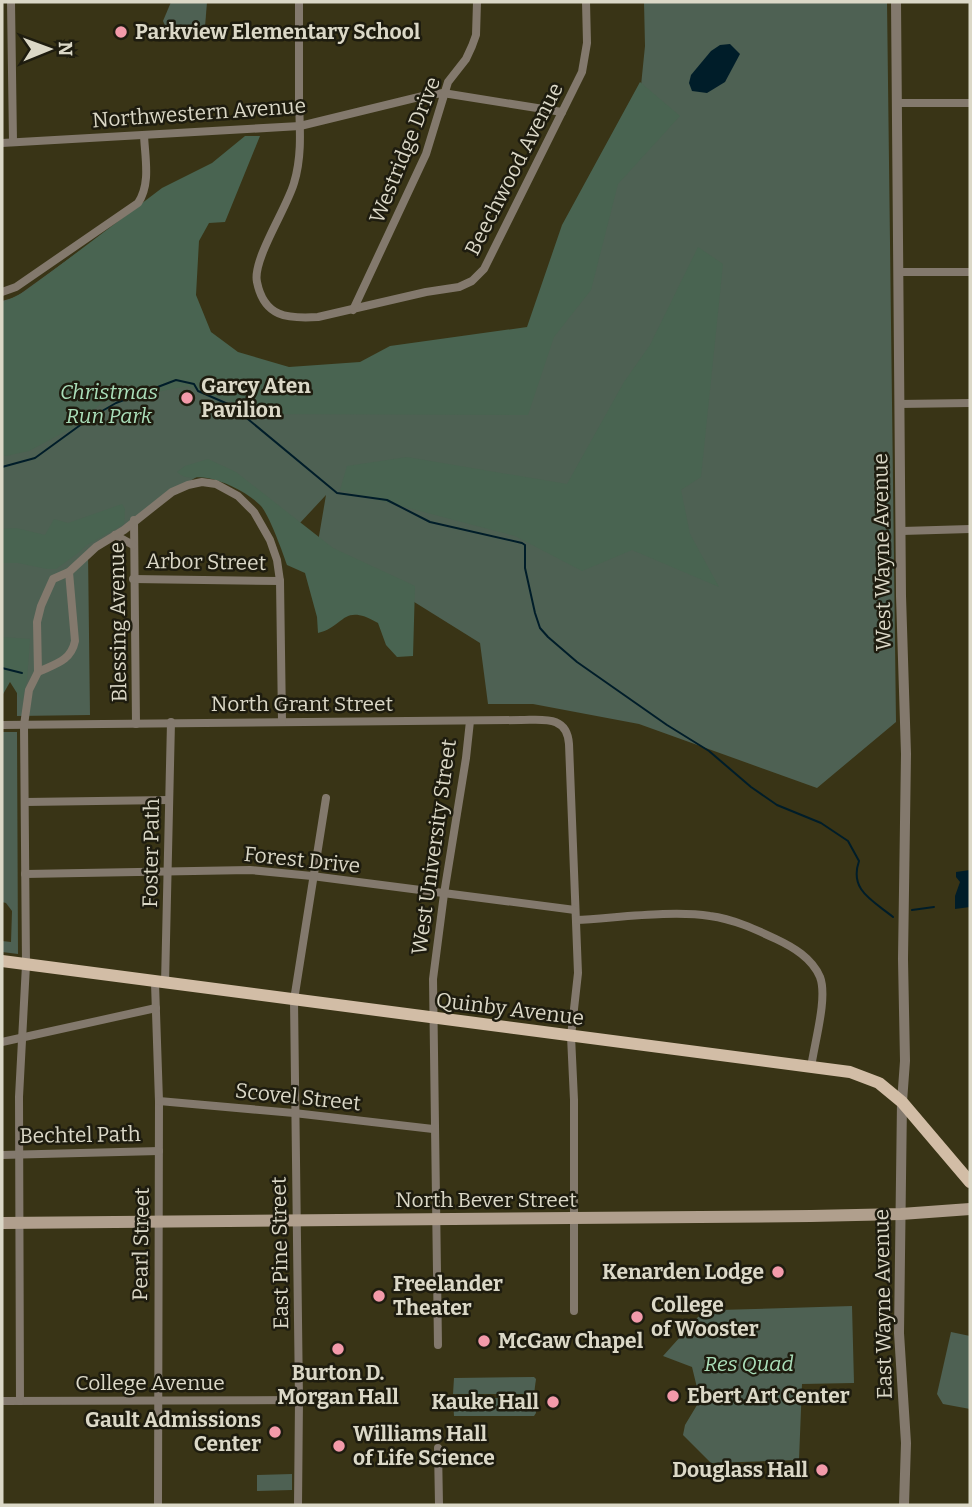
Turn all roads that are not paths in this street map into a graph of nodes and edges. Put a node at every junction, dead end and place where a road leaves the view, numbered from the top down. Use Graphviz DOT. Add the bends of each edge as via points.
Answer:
graph roads {
  1 [pos="11,2"];
  2 [pos="299,2"];
  3 [pos="477,2"];
  4 [pos="586,2"];
  5 [pos="896,2"];
  6 [pos="443,93"];
  7 [pos="897,103"];
  8 [pos="970,103"];
  9 [pos="562,112"];
  10 [pos="300,126"];
  11 [pos="144,135"];
  12 [pos="13,142"];
  13 [pos="2,143"];
  14 [pos="898,272"];
  15 [pos="970,272"];
  16 [pos="2,292"];
  17 [pos="353,310"];
  18 [pos="970,403"];
  19 [pos="899,404"];
  20 [pos="134,520"];
  21 [pos="970,529"];
  22 [pos="902,531"];
  23 [pos="115,535"];
  24 [pos="134,545"];
  25 [pos="69,572"];
  26 [pos="133,579"];
  27 [pos="279,581"];
  28 [pos="38,672"];
  29 [pos="282,721"];
  30 [pos="470,721"];
  31 [pos="171,722"];
  32 [pos="136,724"];
  33 [pos="2,725"];
  34 [pos="24,725"];
  35 [pos="326,798"];
  36 [pos="169,800"];
  37 [pos="24,802"];
  38 [pos="169,871"];
  39 [pos="25,874"];
  40 [pos="312,876"];
  41 [pos="444,894"];
  42 [pos="575,910"];
  43 [pos="576,920"];
  44 [pos="2,961"];
  45 [pos="26,965"];
  46 [pos="160,983"];
  47 [pos="294,1000"];
  48 [pos="156,1008"];
  49 [pos="433,1019"];
  50 [pos="571,1036"];
  51 [pos="22,1038"];
  52 [pos="2,1042"];
  53 [pos="811,1068"];
  54 [pos="159,1101"];
  55 [pos="902,1101"];
  56 [pos="294,1113"];
  57 [pos="433,1129"];
  58 [pos="159,1151"];
  59 [pos="2,1155"];
  60 [pos="21,1155"];
  61 [pos="970,1182"];
  62 [pos="970,1209"];
  63 [pos="901,1214"];
  64 [pos="572,1219"];
  65 [pos="435,1220"];
  66 [pos="297,1221"];
  67 [pos="2,1223"];
  68 [pos="20,1223"];
  69 [pos="159,1223"];
  70 [pos="574,1311"];
  71 [pos="438,1345"];
  72 [pos="299,1400"];
  73 [pos="2,1401"];
  74 [pos="20,1401"];
  75 [pos="158,1401"];
  76 [pos="438,1448"];
  77 [pos="158,1505"];
  78 [pos="298,1505"];
  79 [pos="439,1505"];
  80 [pos="904,1505"];
  1 -- 12 [label="street"];
  2 -- 10 [label="street, Beechwood Avenue"];
  3 -- 6 [label="street, Westridge Drive" via="472,46"];
  4 -- 9 [label="street, Beechwood Avenue" via="586,60"];
  5 -- 7 [label="street, West Wayne Avenue"];
  6 -- 9 [label="street, Northwestern Avenue"];
  6 -- 10 [label="street, Northwestern Avenue"];
  6 -- 17 [label="street, Westridge Drive" via="426,154"];
  7 -- 8 [label="street"];
  7 -- 14 [label="street, West Wayne Avenue"];
  9 -- 17 [label="street, Beechwood Avenue" via="484,270 458,287"];
  10 -- 11 [label="street, Northwestern Avenue"];
  10 -- 17 [label="street, Beechwood Avenue" via="294,182 256,270 257,285 267,305 287,317"];
  11 -- 12 [label="street, Northwestern Avenue"];
  11 -- 16 [label="street" via="146,185 138,203"];
  12 -- 13 [label="street, Northwestern Avenue"];
  14 -- 15 [label="street"];
  14 -- 19 [label="street, West Wayne Avenue"];
  18 -- 19 [label="street"];
  19 -- 22 [label="street, West Wayne Avenue"];
  20 -- 23 [label="street"];
  20 -- 24 [label="street, Blessing Avenue"];
  20 -- 27 [label="street" via="172,492 202,482 216,484 254,512 270,540"];
  21 -- 22 [label="street"];
  22 -- 55 [label="street, West Wayne Avenue" via="906,754"];
  23 -- 24 [label="street"];
  23 -- 25 [label="street"];
  24 -- 26 [label="street, Blessing Avenue"];
  25 -- 28 [label="street" via="53,579 41,606 36,638"];
  25 -- 28 [label="street" via="74,650 64,661"];
  26 -- 27 [label="street, Arbor Street"];
  26 -- 32 [label="street, Blessing Avenue"];
  27 -- 29 [label="street"];
  28 -- 34 [label="street" via="29,690"];
  29 -- 30 [label="street, North Grant Street"];
  29 -- 31 [label="street, North Grant Street"];
  30 -- 41 [label="street, West University Street"];
  30 -- 42 [label="street, North Grant Street" via="555,722 568,734"];
  31 -- 32 [label="street, North Grant Street"];
  31 -- 36 [label="street, Foster Path"];
  32 -- 34 [label="street, North Grant Street"];
  33 -- 34 [label="street, North Grant Street"];
  34 -- 37 [label="street"];
  35 -- 40 [label="street, East Pine Street"];
  36 -- 37 [label="street"];
  36 -- 38 [label="street, Foster Path"];
  37 -- 39 [label="street"];
  38 -- 39 [label="street, Forest Drive"];
  38 -- 40 [label="street, Forest Drive" via="250,870"];
  38 -- 46 [label="street, Foster Path"];
  39 -- 45 [label="street"];
  40 -- 41 [label="street, Forest Drive"];
  40 -- 47 [label="street, East Pine Street"];
  41 -- 42 [label="street, Forest Drive"];
  41 -- 49 [label="street, West University Street" via="433,979"];
  42 -- 43 [label="street, North Grant Street"];
  43 -- 50 [label="street, North Grant Street" via="578,973"];
  43 -- 53 [label="street" via="710,916 760,931 795,948 820,977 822,996"];
  44 -- 45 [label="main road, Quinby Avenue"];
  45 -- 46 [label="main road, Quinby Avenue"];
  45 -- 51 [label="street"];
  46 -- 47 [label="main road, Quinby Avenue"];
  46 -- 48 [label="street, Pearl Street"];
  47 -- 49 [label="main road, Quinby Avenue"];
  47 -- 56 [label="street, East Pine Street"];
  48 -- 51 [label="street"];
  48 -- 54 [label="street, Pearl Street"];
  49 -- 50 [label="main road, Quinby Avenue"];
  49 -- 57 [label="street, West University Street"];
  50 -- 53 [label="main road, Quinby Avenue"];
  50 -- 64 [label="street, North Grant Street"];
  51 -- 52 [label="street"];
  51 -- 60 [label="street"];
  53 -- 55 [label="main road, Quinby Avenue" via="850,1072 879,1083"];
  54 -- 56 [label="street, Scovel Street"];
  54 -- 58 [label="street, Pearl Street"];
  55 -- 61 [label="main road, Quinby Avenue"];
  55 -- 63 [label="street, East Wayne Avenue"];
  56 -- 57 [label="street, Scovel Street"];
  56 -- 66 [label="street, East Pine Street"];
  57 -- 65 [label="street, West University Street"];
  58 -- 60 [label="street, Bechtel Path"];
  58 -- 69 [label="street, Pearl Street"];
  59 -- 60 [label="street, Bechtel Path"];
  60 -- 68 [label="street"];
  62 -- 63 [label="main road, North Bever Street"];
  63 -- 64 [label="main road, North Bever Street"];
  63 -- 80 [label="street, East Wayne Avenue"];
  64 -- 65 [label="main road, North Bever Street"];
  64 -- 70 [label="street, North Grant Street"];
  65 -- 66 [label="main road, North Bever Street"];
  65 -- 71 [label="street, West University Street"];
  66 -- 69 [label="main road, North Bever Street"];
  66 -- 72 [label="street, East Pine Street"];
  67 -- 68 [label="main road, North Bever Street"];
  68 -- 69 [label="main road, North Bever Street"];
  68 -- 74 [label="street"];
  69 -- 75 [label="street, Pearl Street"];
  72 -- 75 [label="street, College Avenue"];
  72 -- 78 [label="street, East Pine Street"];
  73 -- 74 [label="street, College Avenue"];
  74 -- 75 [label="street, College Avenue"];
  75 -- 77 [label="street, Pearl Street"];
  76 -- 79 [label="street"];
}
